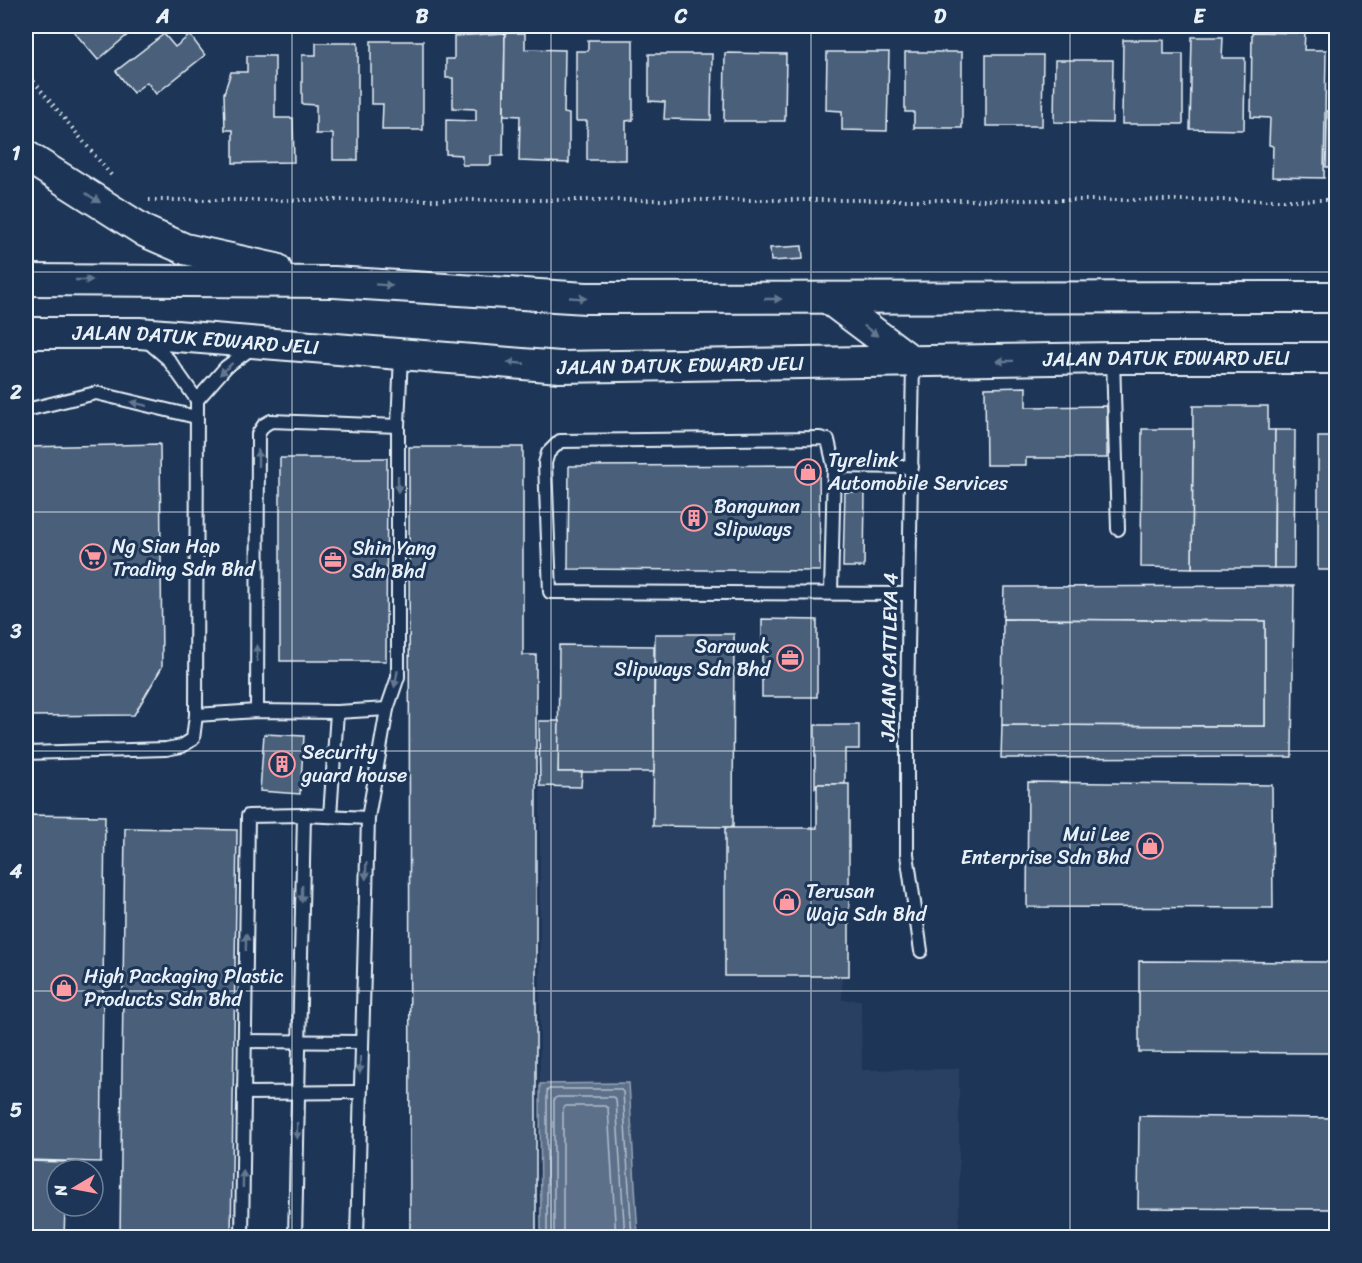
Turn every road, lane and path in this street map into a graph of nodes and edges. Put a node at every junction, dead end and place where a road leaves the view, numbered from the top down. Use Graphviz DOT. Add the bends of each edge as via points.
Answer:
graph roads {
  1 [pos="26,72"];
  2 [pos="26,156"];
  3 [pos="66,180"];
  4 [pos="117,182"];
  5 [pos="26,184"];
  6 [pos="144,200"];
  7 [pos="1336,200"];
  8 [pos="26,280"];
  9 [pos="334,282"];
  10 [pos="1336,297"];
  11 [pos="830,299"];
  12 [pos="26,333"];
  13 [pos="74,333"];
  14 [pos="139,333"];
  15 [pos="260,343"];
  16 [pos="26,354"];
  17 [pos="401,354"];
  18 [pos="1113,358"];
  19 [pos="1336,358"];
  20 [pos="913,362"];
  21 [pos="197,400"];
  22 [pos="26,410"];
  23 [pos="196,417"];
  24 [pos="398,426"];
  25 [pos="834,466"];
  26 [pos="912,467"];
  27 [pos="1118,529"];
  28 [pos="831,593"];
  29 [pos="909,594"];
  30 [pos="387,709"];
  31 [pos="257,711"];
  32 [pos="338,712"];
  33 [pos="196,715"];
  34 [pos="26,753"];
  35 [pos="304,815"];
  36 [pos="330,816"];
  37 [pos="368,818"];
  38 [pos="921,951"];
  39 [pos="245,1041"];
  40 [pos="299,1042"];
  41 [pos="360,1042"];
  42 [pos="298,1092"];
  43 [pos="359,1092"];
  44 [pos="244,1093"];
  45 [pos="242,1238"];
  46 [pos="295,1238"];
  47 [pos="357,1238"];
  1 -- 4 [label="path"];
  2 -- 3 [label="street"];
  3 -- 5 [label="street"];
  3 -- 9 [label="street, one-way" via="146,232 185,249"];
  6 -- 7 [label="path"];
  8 -- 9 [label="street, one-way"];
  9 -- 11 [label="street, one-way" via="586,298"];
  10 -- 11 [label="street"];
  11 -- 20 [label="street, one-way"];
  12 -- 13 [label="street, JALAN DATUK EDWARD JELI"];
  13 -- 14 [label="street, JALAN DATUK EDWARD JELI"];
  13 -- 16 [label="street"];
  14 -- 15 [label="street, JALAN DATUK EDWARD JELI"];
  14 -- 21 [label="lane" via="168,359"];
  15 -- 17 [label="street, JALAN DATUK EDWARD JELI"];
  15 -- 21 [label="lane, one-way" via="226,367"];
  20 -- 17 [label="street, JALAN DATUK EDWARD JELI, one-way" via="560,367"];
  17 -- 24 [label="lane"];
  18 -- 19 [label="street, JALAN DATUK EDWARD JELI"];
  18 -- 20 [label="street, JALAN DATUK EDWARD JELI, one-way"];
  18 -- 27 [label="lane"];
  20 -- 26 [label="lane, JALAN CATTLEYA 4"];
  21 -- 23 [label="lane"];
  23 -- 22 [label="lane, one-way" via="96,393"];
  23 -- 33 [label="lane"];
  24 -- 30 [label="lane, one-way" via="398,677"];
  31 -- 24 [label="lane, one-way" via="258,434 271,421"];
  25 -- 26 [label="lane"];
  25 -- 28 [label="lane"];
  25 -- 28 [label="lane" via="828,440 820,438 560,441 548,453 545,463 550,592"];
  26 -- 29 [label="lane, JALAN CATTLEYA 4"];
  28 -- 29 [label="lane"];
  29 -- 38 [label="lane, JALAN CATTLEYA 4" via="907,854"];
  30 -- 32 [label="lane"];
  30 -- 37 [label="lane"];
  31 -- 32 [label="lane"];
  31 -- 33 [label="lane"];
  32 -- 36 [label="lane"];
  33 -- 34 [label="lane" via="193,739 182,746"];
  35 -- 36 [label="lane"];
  39 -- 35 [label="lane, one-way" via="248,816"];
  35 -- 40 [label="lane, one-way"];
  36 -- 37 [label="lane"];
  37 -- 41 [label="lane, one-way"];
  39 -- 40 [label="lane"];
  39 -- 44 [label="lane"];
  40 -- 41 [label="lane"];
  40 -- 42 [label="lane"];
  41 -- 43 [label="lane, one-way"];
  42 -- 43 [label="lane"];
  42 -- 44 [label="lane"];
  42 -- 46 [label="lane, one-way"];
  43 -- 47 [label="lane"];
  45 -- 44 [label="lane, one-way"];
}
